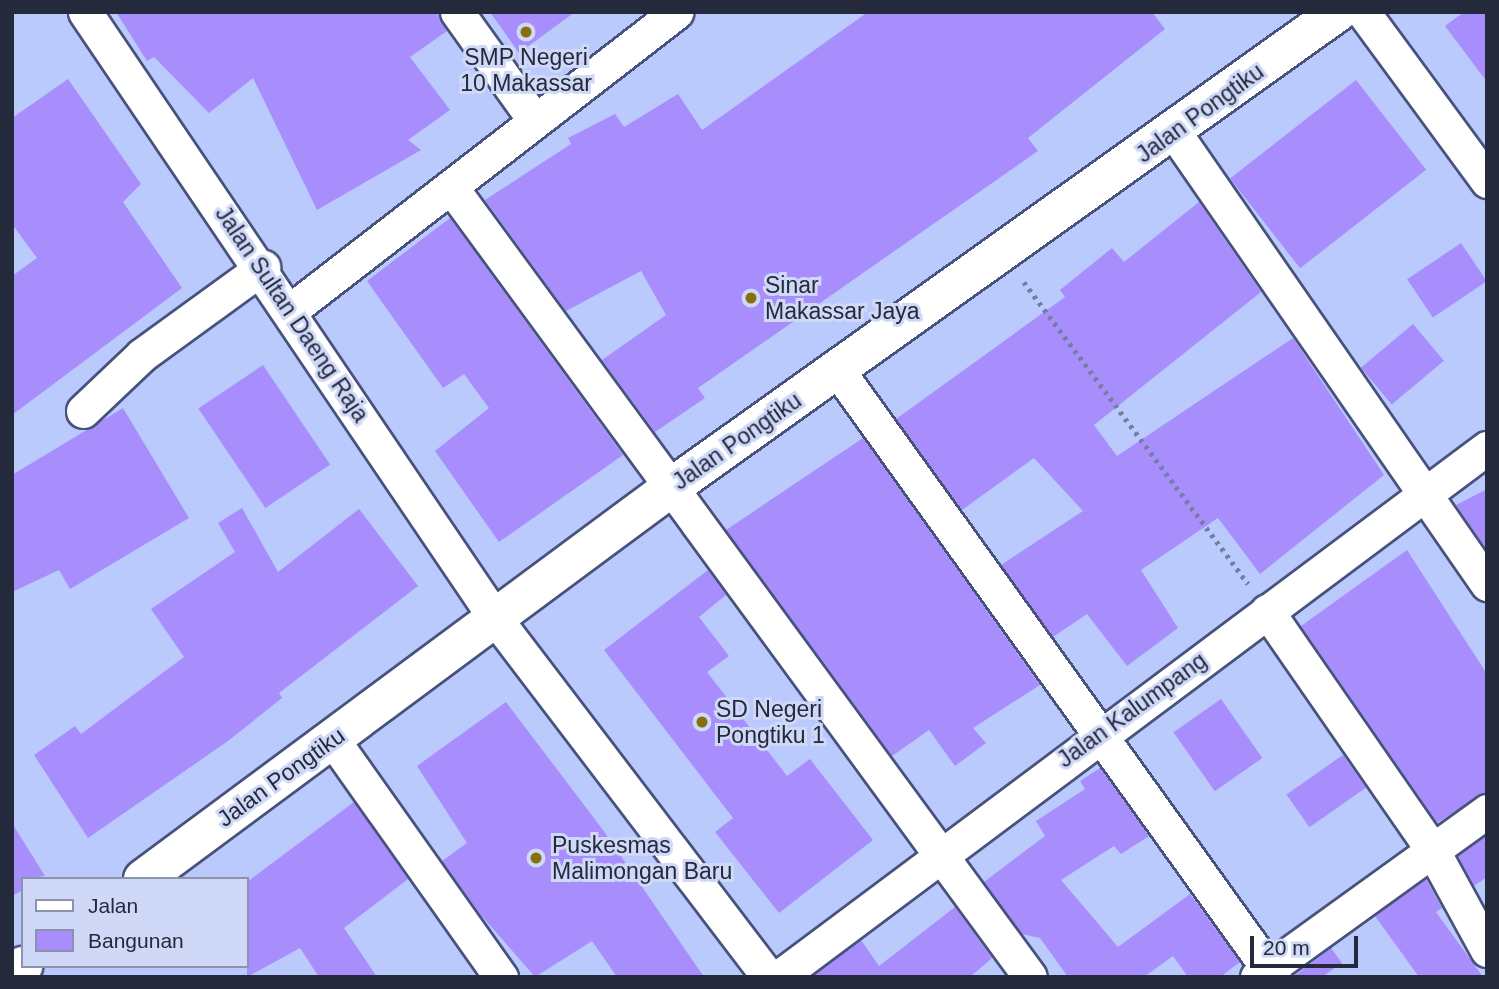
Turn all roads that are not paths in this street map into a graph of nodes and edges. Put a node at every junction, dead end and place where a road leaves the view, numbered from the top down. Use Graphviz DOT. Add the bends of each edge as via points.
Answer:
graph roads {
  1 [pos="85,12"];
  2 [pos="457,12"];
  3 [pos="676,12"];
  4 [pos="1338,12"];
  5 [pos="1363,12"];
  6 [pos="535,121"];
  7 [pos="1174,132"];
  8 [pos="1487,181"];
  9 [pos="451,187"];
  10 [pos="263,267"];
  11 [pos="291,310"];
  12 [pos="839,372"];
  13 [pos="83,411"];
  14 [pos="1487,448"];
  15 [pos="669,488"];
  16 [pos="1425,492"];
  17 [pos="1487,584"];
  18 [pos="1267,611"];
  19 [pos="495,618"];
  20 [pos="1101,731"];
  21 [pos="333,740"];
  22 [pos="1487,811"];
  23 [pos="1433,850"];
  24 [pos="939,855"];
  25 [pos="146,877"];
  26 [pos="1487,950"];
  27 [pos="1266,974"];
  28 [pos="501,977"];
  29 [pos="768,977"];
  30 [pos="779,977"];
  31 [pos="1030,977"];
  1 -- 10 [label="street, Jalan Sultan Daeng Raja"];
  2 -- 6 [label="street"];
  3 -- 6 [label="street"];
  4 -- 7 [label="street, Jalan Pongtiku"];
  5 -- 8 [label="street"];
  6 -- 9 [label="street"];
  7 -- 12 [label="street, Jalan Pongtiku"];
  7 -- 16 [label="street"];
  9 -- 11 [label="street"];
  9 -- 15 [label="street"];
  10 -- 11 [label="street, Jalan Sultan Daeng Raja"];
  10 -- 13 [label="street" via="142,355"];
  11 -- 19 [label="street, Jalan Sultan Daeng Raja"];
  12 -- 15 [label="street, Jalan Pongtiku"];
  12 -- 20 [label="street"];
  14 -- 16 [label="street, Jalan Kalumpang"];
  15 -- 19 [label="street, Jalan Pongtiku"];
  15 -- 24 [label="street"];
  16 -- 17 [label="street"];
  16 -- 18 [label="street, Jalan Kalumpang"];
  18 -- 20 [label="street, Jalan Kalumpang"];
  18 -- 23 [label="street"];
  19 -- 21 [label="street, Jalan Pongtiku"];
  19 -- 29 [label="street, Jalan Sultan Daeng Raja"];
  20 -- 24 [label="street, Jalan Kalumpang"];
  20 -- 27 [label="street"];
  21 -- 25 [label="street, Jalan Pongtiku"];
  21 -- 28 [label="street"];
  22 -- 23 [label="street"];
  23 -- 26 [label="street"];
  23 -- 27 [label="street"];
  24 -- 30 [label="street, Jalan Kalumpang"];
  24 -- 31 [label="street"];
}
